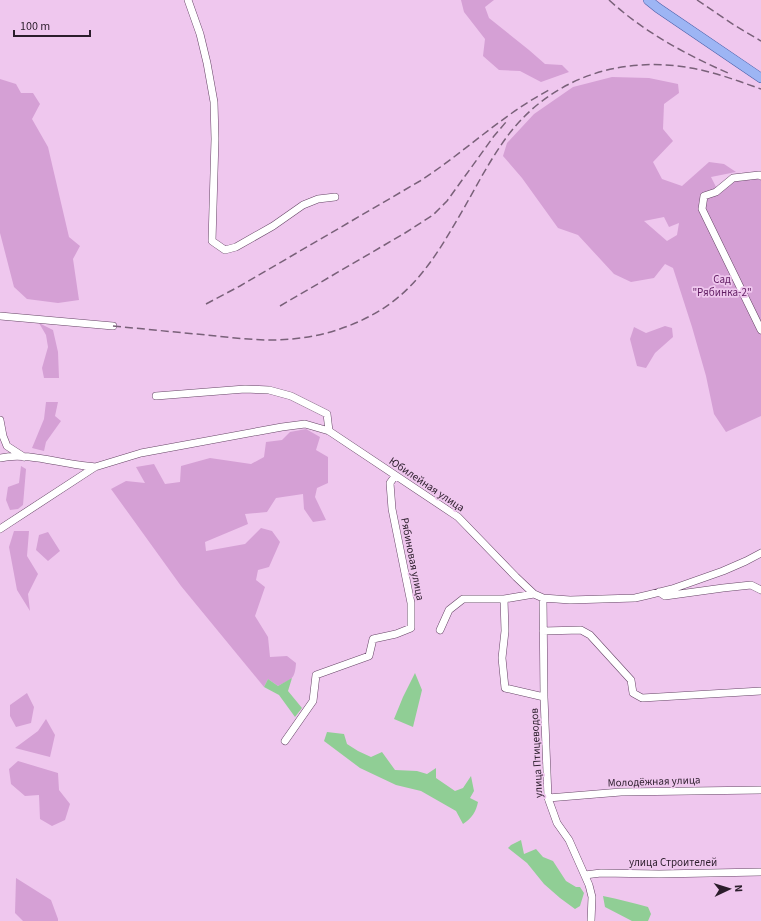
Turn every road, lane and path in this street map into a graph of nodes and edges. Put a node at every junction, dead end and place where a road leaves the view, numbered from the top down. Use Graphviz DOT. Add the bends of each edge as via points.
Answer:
graph roads {
  1 [pos="188,0"];
  2 [pos="648,0"];
  3 [pos="761,78"];
  4 [pos="761,176"];
  5 [pos="335,197"];
  6 [pos="0,316"];
  7 [pos="113,326"];
  8 [pos="761,330"];
  9 [pos="156,396"];
  10 [pos="0,420"];
  11 [pos="329,431"];
  12 [pos="24,457"];
  13 [pos="0,458"];
  14 [pos="95,467"];
  15 [pos="395,476"];
  16 [pos="0,529"];
  17 [pos="761,553"];
  18 [pos="761,590"];
  19 [pos="659,592"];
  20 [pos="534,594"];
  21 [pos="543,598"];
  22 [pos="504,599"];
  23 [pos="440,630"];
  24 [pos="543,631"];
  25 [pos="761,691"];
  26 [pos="544,697"];
  27 [pos="286,741"];
  28 [pos="761,790"];
  29 [pos="548,798"];
  30 [pos="761,872"];
  31 [pos="585,875"];
  32 [pos="591,921"];
  1 -- 5 [label="street" via="200,34 214,102 212,241 224,250 236,247 303,205 318,199"];
  2 -- 3 [label="main road"];
  4 -- 8 [label="street" via="733,178 716,192 704,196 702,209"];
  6 -- 7 [label="street"];
  9 -- 11 [label="street" via="245,389 268,390 291,396 327,414"];
  10 -- 12 [label="street" via="7,446"];
  11 -- 14 [label="street, Юбилейная улица" via="305,424 282,427 141,453"];
  11 -- 15 [label="street, Юбилейная улица"];
  12 -- 13 [label="street"];
  12 -- 14 [label="street"];
  14 -- 16 [label="street, Юбилейная улица"];
  15 -- 20 [label="street, Юбилейная улица" via="458,518"];
  15 -- 27 [label="street, Рябиновая улица" via="390,483 392,508 411,603 411,628 373,638 369,656 316,675 313,701"];
  17 -- 19 [label="street, Юбилейная улица" via="723,570"];
  18 -- 19 [label="street" via="751,585 665,596"];
  19 -- 21 [label="street, Юбилейная улица" via="635,598"];
  20 -- 21 [label="street, Юбилейная улица"];
  20 -- 22 [label="street"];
  21 -- 24 [label="street, улица Птицеводов"];
  22 -- 23 [label="street" via="463,599 449,610"];
  22 -- 26 [label="street" via="505,631 502,658 505,688"];
  24 -- 25 [label="street" via="581,630 590,635 631,680 633,693 642,698"];
  24 -- 26 [label="street, улица Птицеводов"];
  26 -- 29 [label="street, улица Птицеводов"];
  28 -- 29 [label="street, Молодёжная улица" via="621,792"];
  29 -- 31 [label="street, улица Птицеводов" via="557,823 569,840"];
  30 -- 31 [label="street, улица Строителей" via="601,872"];
  31 -- 32 [label="street, улица Птицеводов" via="592,897"];
}
